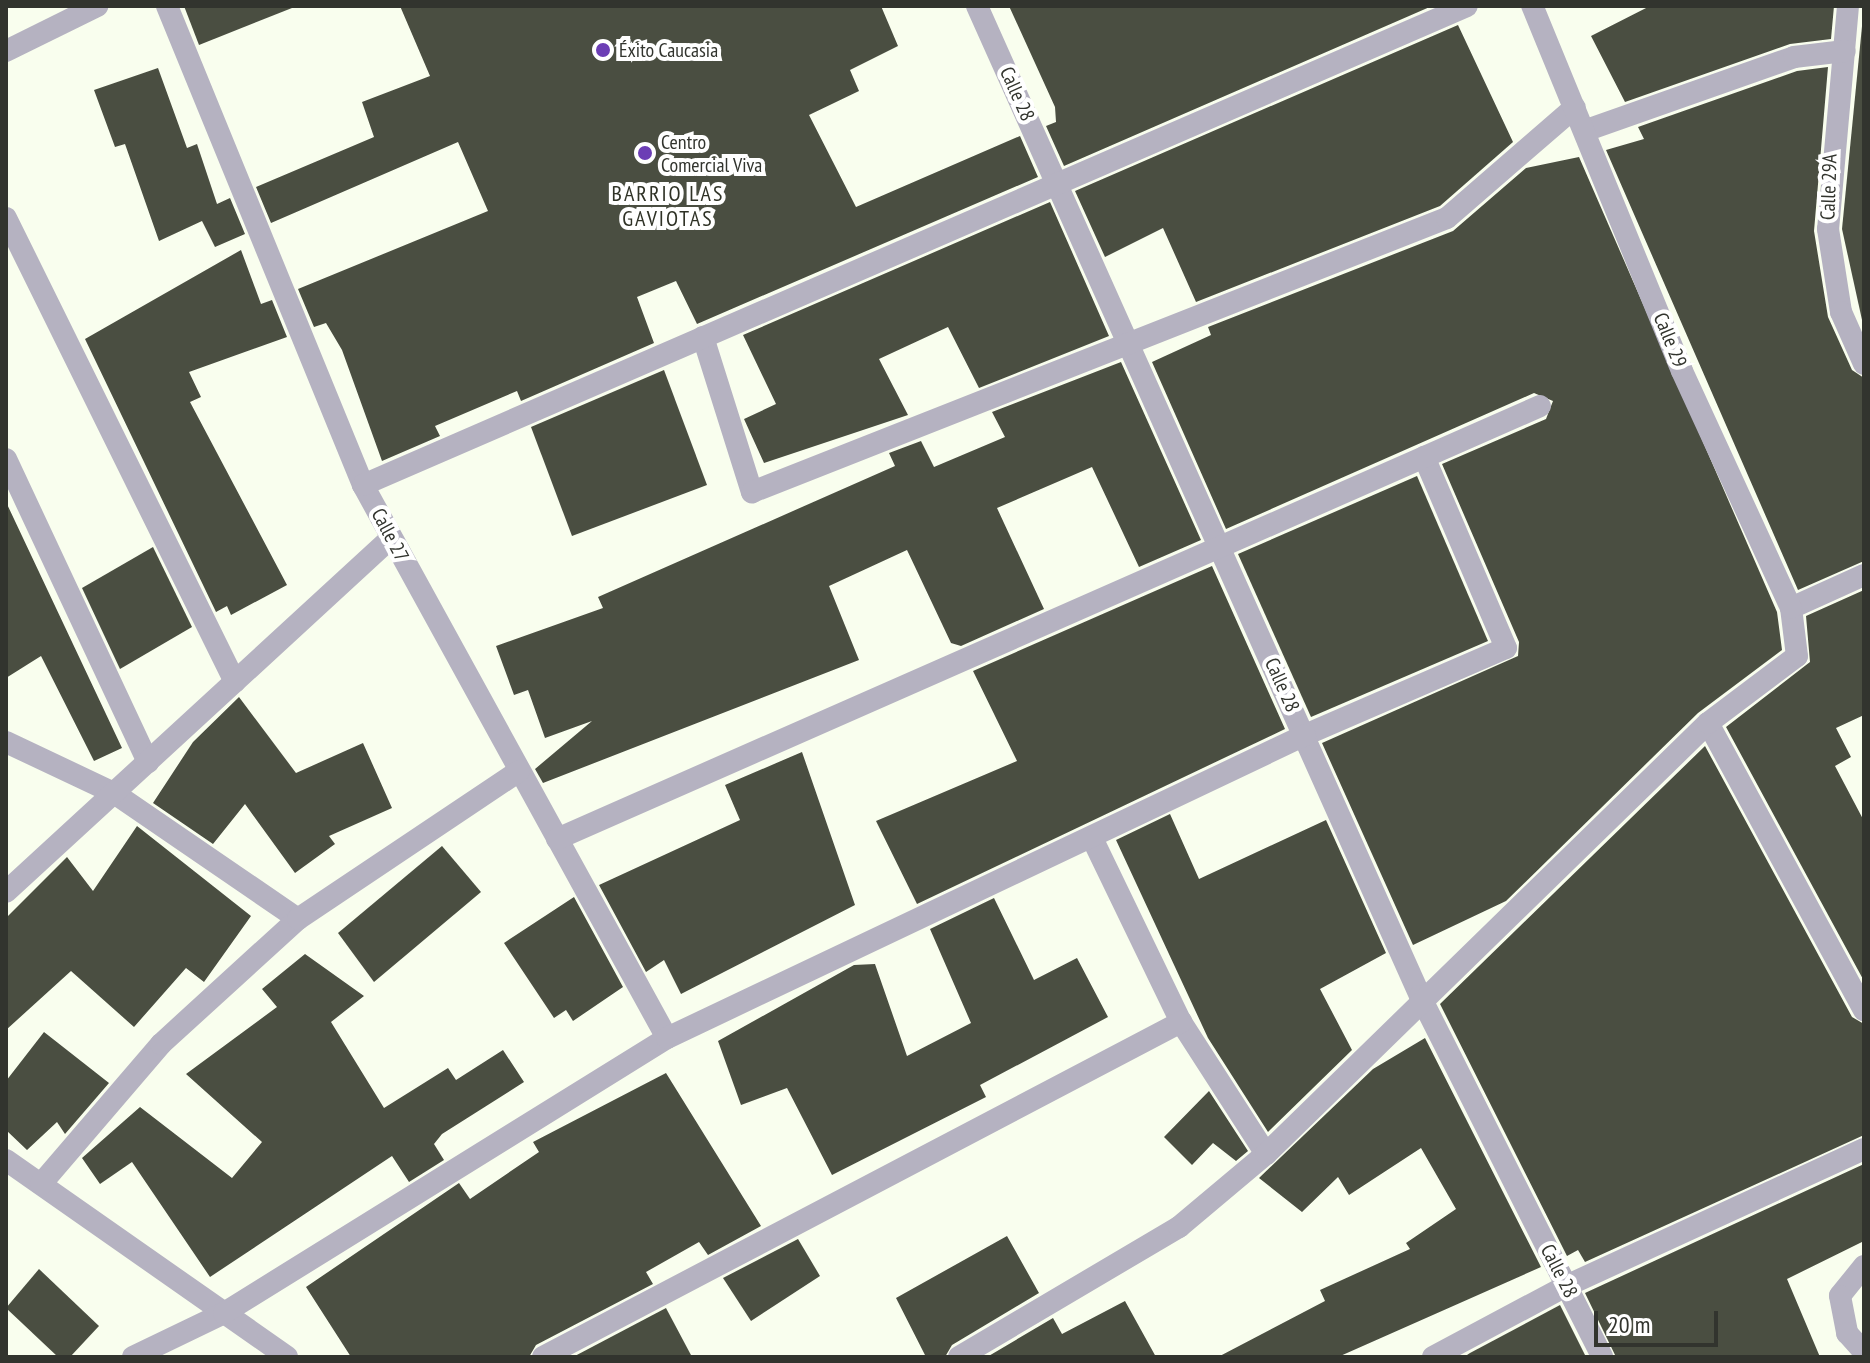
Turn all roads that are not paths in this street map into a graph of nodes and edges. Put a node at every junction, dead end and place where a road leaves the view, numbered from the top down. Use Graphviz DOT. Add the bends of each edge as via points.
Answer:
graph roads {
  1 [pos="97,6"];
  2 [pos="167,6"];
  3 [pos="977,6"];
  4 [pos="1467,6"];
  5 [pos="1532,6"];
  6 [pos="1848,6"];
  7 [pos="6,51"];
  8 [pos="1845,51"];
  9 [pos="1575,107"];
  10 [pos="1587,130"];
  11 [pos="1055,181"];
  12 [pos="6,218"];
  13 [pos="703,337"];
  14 [pos="1127,343"];
  15 [pos="1864,364"];
  16 [pos="1540,406"];
  17 [pos="1424,457"];
  18 [pos="6,459"];
  19 [pos="363,485"];
  20 [pos="391,538"];
  21 [pos="1220,548"];
  22 [pos="1864,575"];
  23 [pos="1791,608"];
  24 [pos="235,682"];
  25 [pos="1708,723"];
  26 [pos="1305,735"];
  27 [pos="6,742"];
  28 [pos="148,762"];
  29 [pos="519,771"];
  30 [pos="114,793"];
  31 [pos="1092,838"];
  32 [pos="557,839"];
  33 [pos="6,892"];
  34 [pos="298,919"];
  35 [pos="1420,996"];
  36 [pos="1864,1010"];
  37 [pos="1181,1022"];
  38 [pos="667,1038"];
  39 [pos="1864,1149"];
  40 [pos="1266,1154"];
  41 [pos="6,1160"];
  42 [pos="41,1184"];
  43 [pos="1864,1266"];
  44 [pos="1566,1286"];
  45 [pos="224,1313"];
  46 [pos="1864,1352"];
  47 [pos="133,1357"];
  48 [pos="287,1357"];
  49 [pos="543,1357"];
  50 [pos="959,1357"];
  51 [pos="1433,1357"];
  52 [pos="1602,1357"];
  1 -- 7 [label="street"];
  2 -- 19 [label="street, Calle 27"];
  3 -- 11 [label="street, Calle 28"];
  4 -- 11 [label="street"];
  5 -- 9 [label="street, Calle 29"];
  6 -- 8 [label="street, Calle 29A"];
  8 -- 10 [label="street" via="1794,57"];
  8 -- 15 [label="street, Calle 29A" via="1828,229 1841,312"];
  9 -- 10 [label="street, Calle 29"];
  9 -- 14 [label="street" via="1447,218"];
  10 -- 23 [label="street, Calle 29" via="1682,371"];
  11 -- 13 [label="street"];
  11 -- 14 [label="street, Calle 28"];
  12 -- 24 [label="street"];
  13 -- 14 [label="street" via="752,492"];
  13 -- 19 [label="street"];
  14 -- 21 [label="street, Calle 28"];
  16 -- 17 [label="street"];
  17 -- 21 [label="street"];
  17 -- 26 [label="street" via="1506,648"];
  18 -- 28 [label="street"];
  19 -- 20 [label="street, Calle 27"];
  20 -- 24 [label="street"];
  20 -- 29 [label="street, Calle 27"];
  21 -- 26 [label="street, Calle 28"];
  21 -- 32 [label="street"];
  22 -- 23 [label="street"];
  23 -- 25 [label="street, Calle 29" via="1797,656 1786,671"];
  24 -- 28 [label="street"];
  25 -- 35 [label="street"];
  25 -- 36 [label="street"];
  26 -- 31 [label="street"];
  26 -- 35 [label="street, Calle 28"];
  27 -- 30 [label="street"];
  28 -- 30 [label="street"];
  29 -- 32 [label="street, Calle 27"];
  29 -- 34 [label="street"];
  30 -- 33 [label="street"];
  30 -- 34 [label="street"];
  31 -- 37 [label="street"];
  31 -- 38 [label="street"];
  32 -- 38 [label="street, Calle 27"];
  34 -- 42 [label="street" via="161,1044"];
  35 -- 40 [label="street"];
  35 -- 44 [label="street, Calle 28"];
  37 -- 40 [label="street"];
  37 -- 49 [label="street"];
  38 -- 45 [label="street"];
  39 -- 44 [label="street"];
  40 -- 50 [label="street" via="1179,1227"];
  41 -- 42 [label="street"];
  42 -- 45 [label="street"];
  43 -- 46 [label="street" via="1840,1296 1847,1333"];
  44 -- 51 [label="street"];
  44 -- 52 [label="street, Calle 28"];
  45 -- 47 [label="street"];
  45 -- 48 [label="street"];
}
